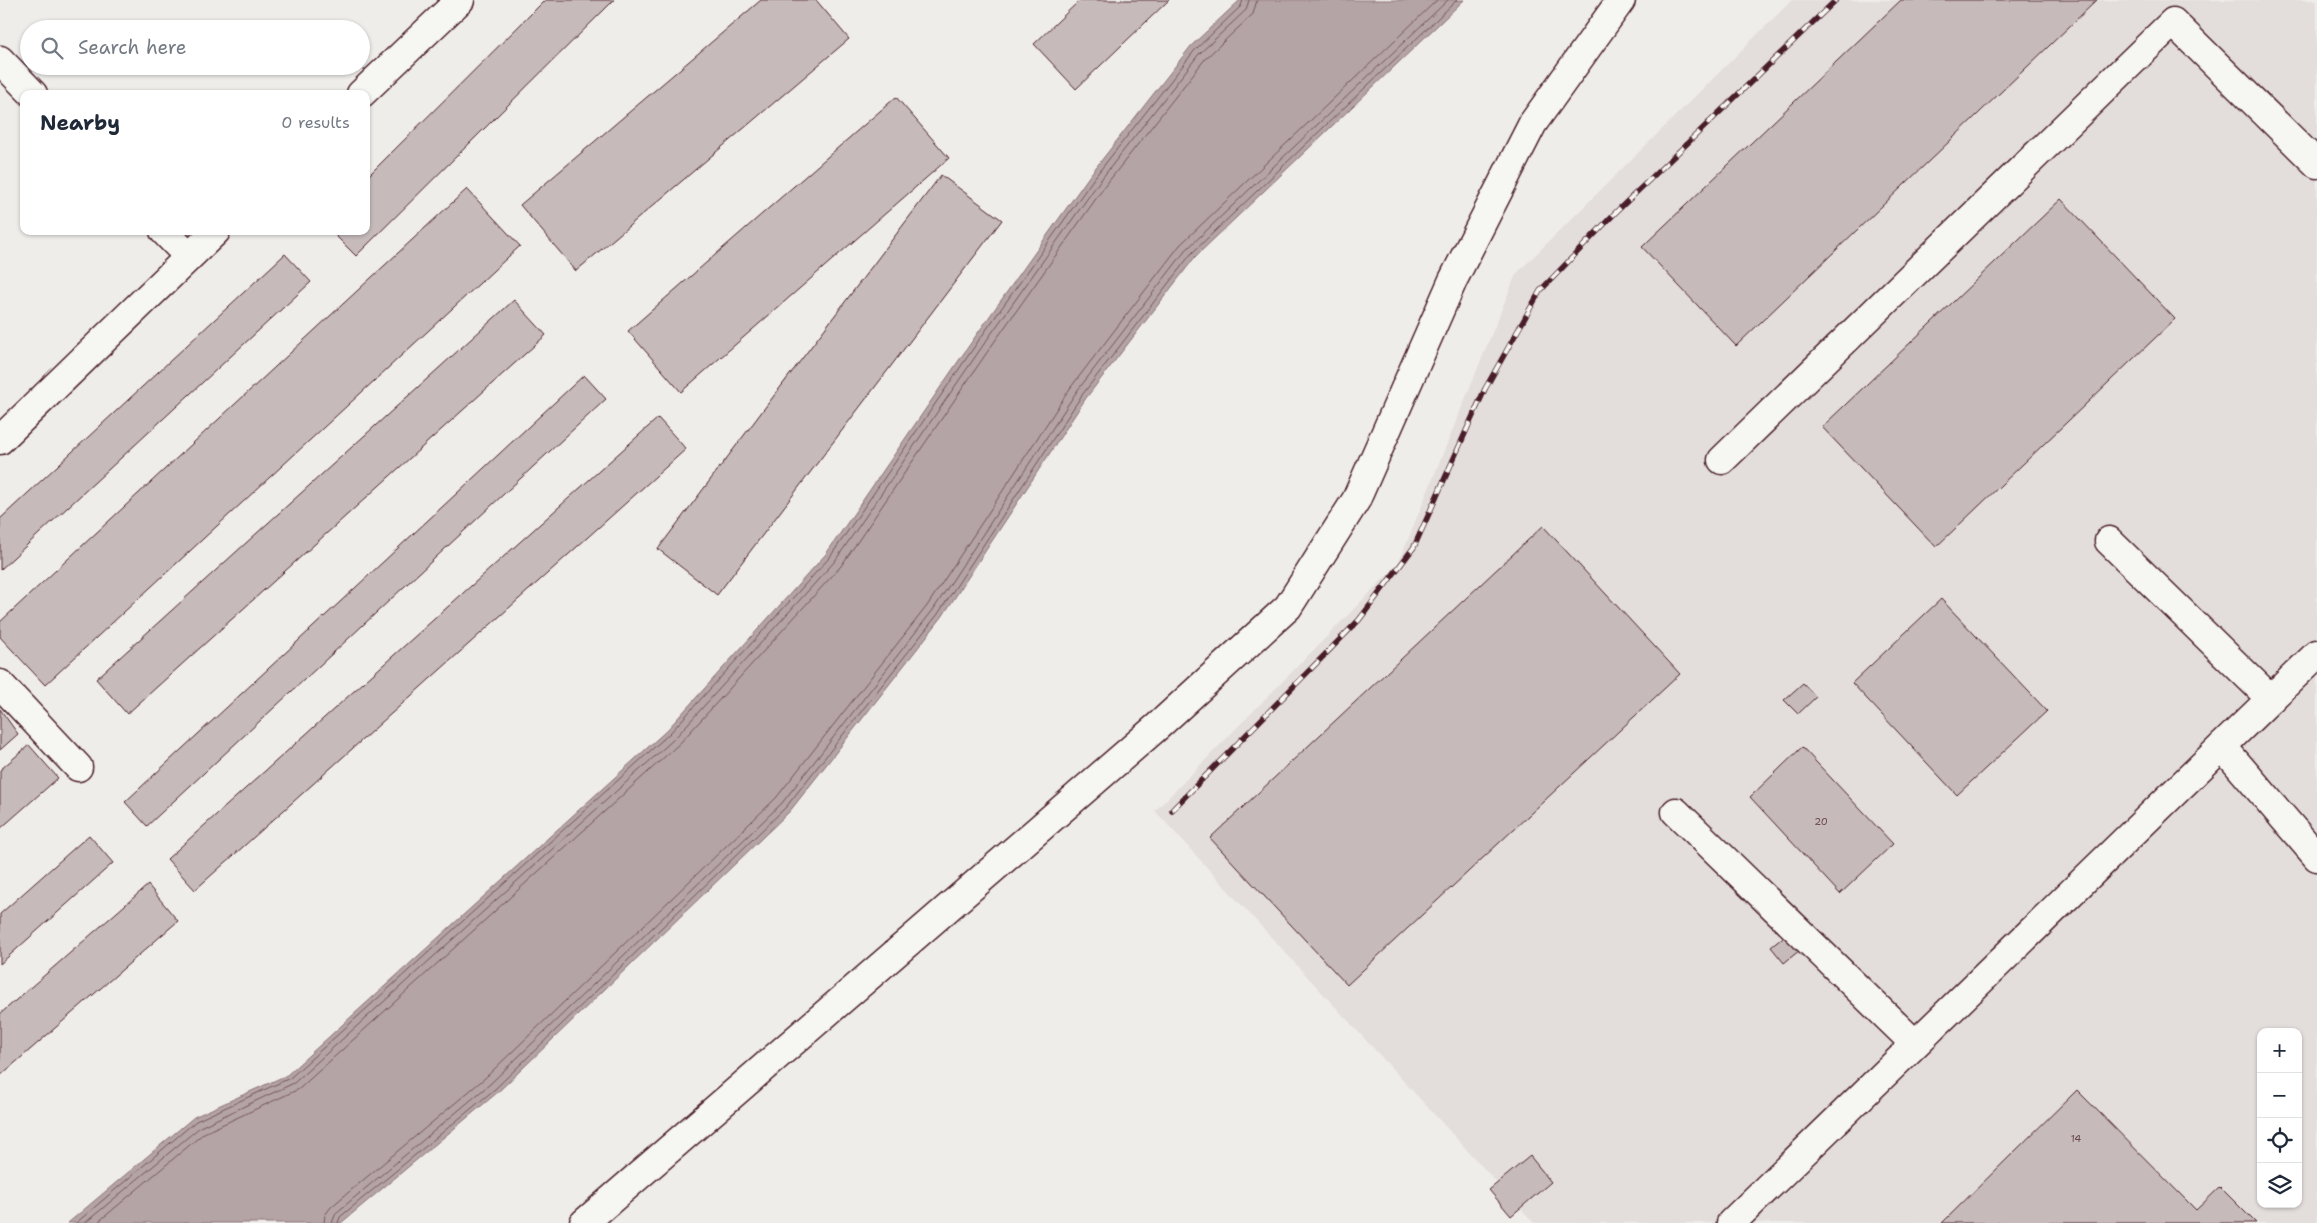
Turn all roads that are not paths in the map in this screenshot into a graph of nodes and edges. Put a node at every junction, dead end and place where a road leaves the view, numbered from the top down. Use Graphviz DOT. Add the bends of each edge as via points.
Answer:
graph roads {
  1 [pos="460,0"];
  2 [pos="1621,0"];
  3 [pos="0,60"];
  4 [pos="29,90"];
  5 [pos="365,90"];
  6 [pos="2317,164"];
  7 [pos="168,235"];
  8 [pos="212,235"];
  9 [pos="189,258"];
  10 [pos="0,440"];
  11 [pos="1722,460"];
  12 [pos="2109,541"];
  13 [pos="2317,654"];
  14 [pos="0,684"];
  15 [pos="2271,699"];
  16 [pos="2222,746"];
  17 [pos="78,767"];
  18 [pos="1676,812"];
  19 [pos="2317,857"];
  20 [pos="1915,1044"];
  21 [pos="584,1223"];
  22 [pos="1731,1223"];
  1 -- 5 [label="street"];
  2 -- 21 [label="street" via="1533,123 1453,280 1356,500 1288,607 1158,726"];
  3 -- 4 [label="street"];
  6 -- 11 [label="street" via="2173,22"];
  7 -- 9 [label="street"];
  8 -- 9 [label="street"];
  9 -- 10 [label="street"];
  12 -- 15 [label="street"];
  13 -- 15 [label="street"];
  14 -- 17 [label="street"];
  15 -- 16 [label="street"];
  16 -- 19 [label="street"];
  16 -- 20 [label="street"];
  18 -- 20 [label="street"];
  20 -- 22 [label="street"];
}
